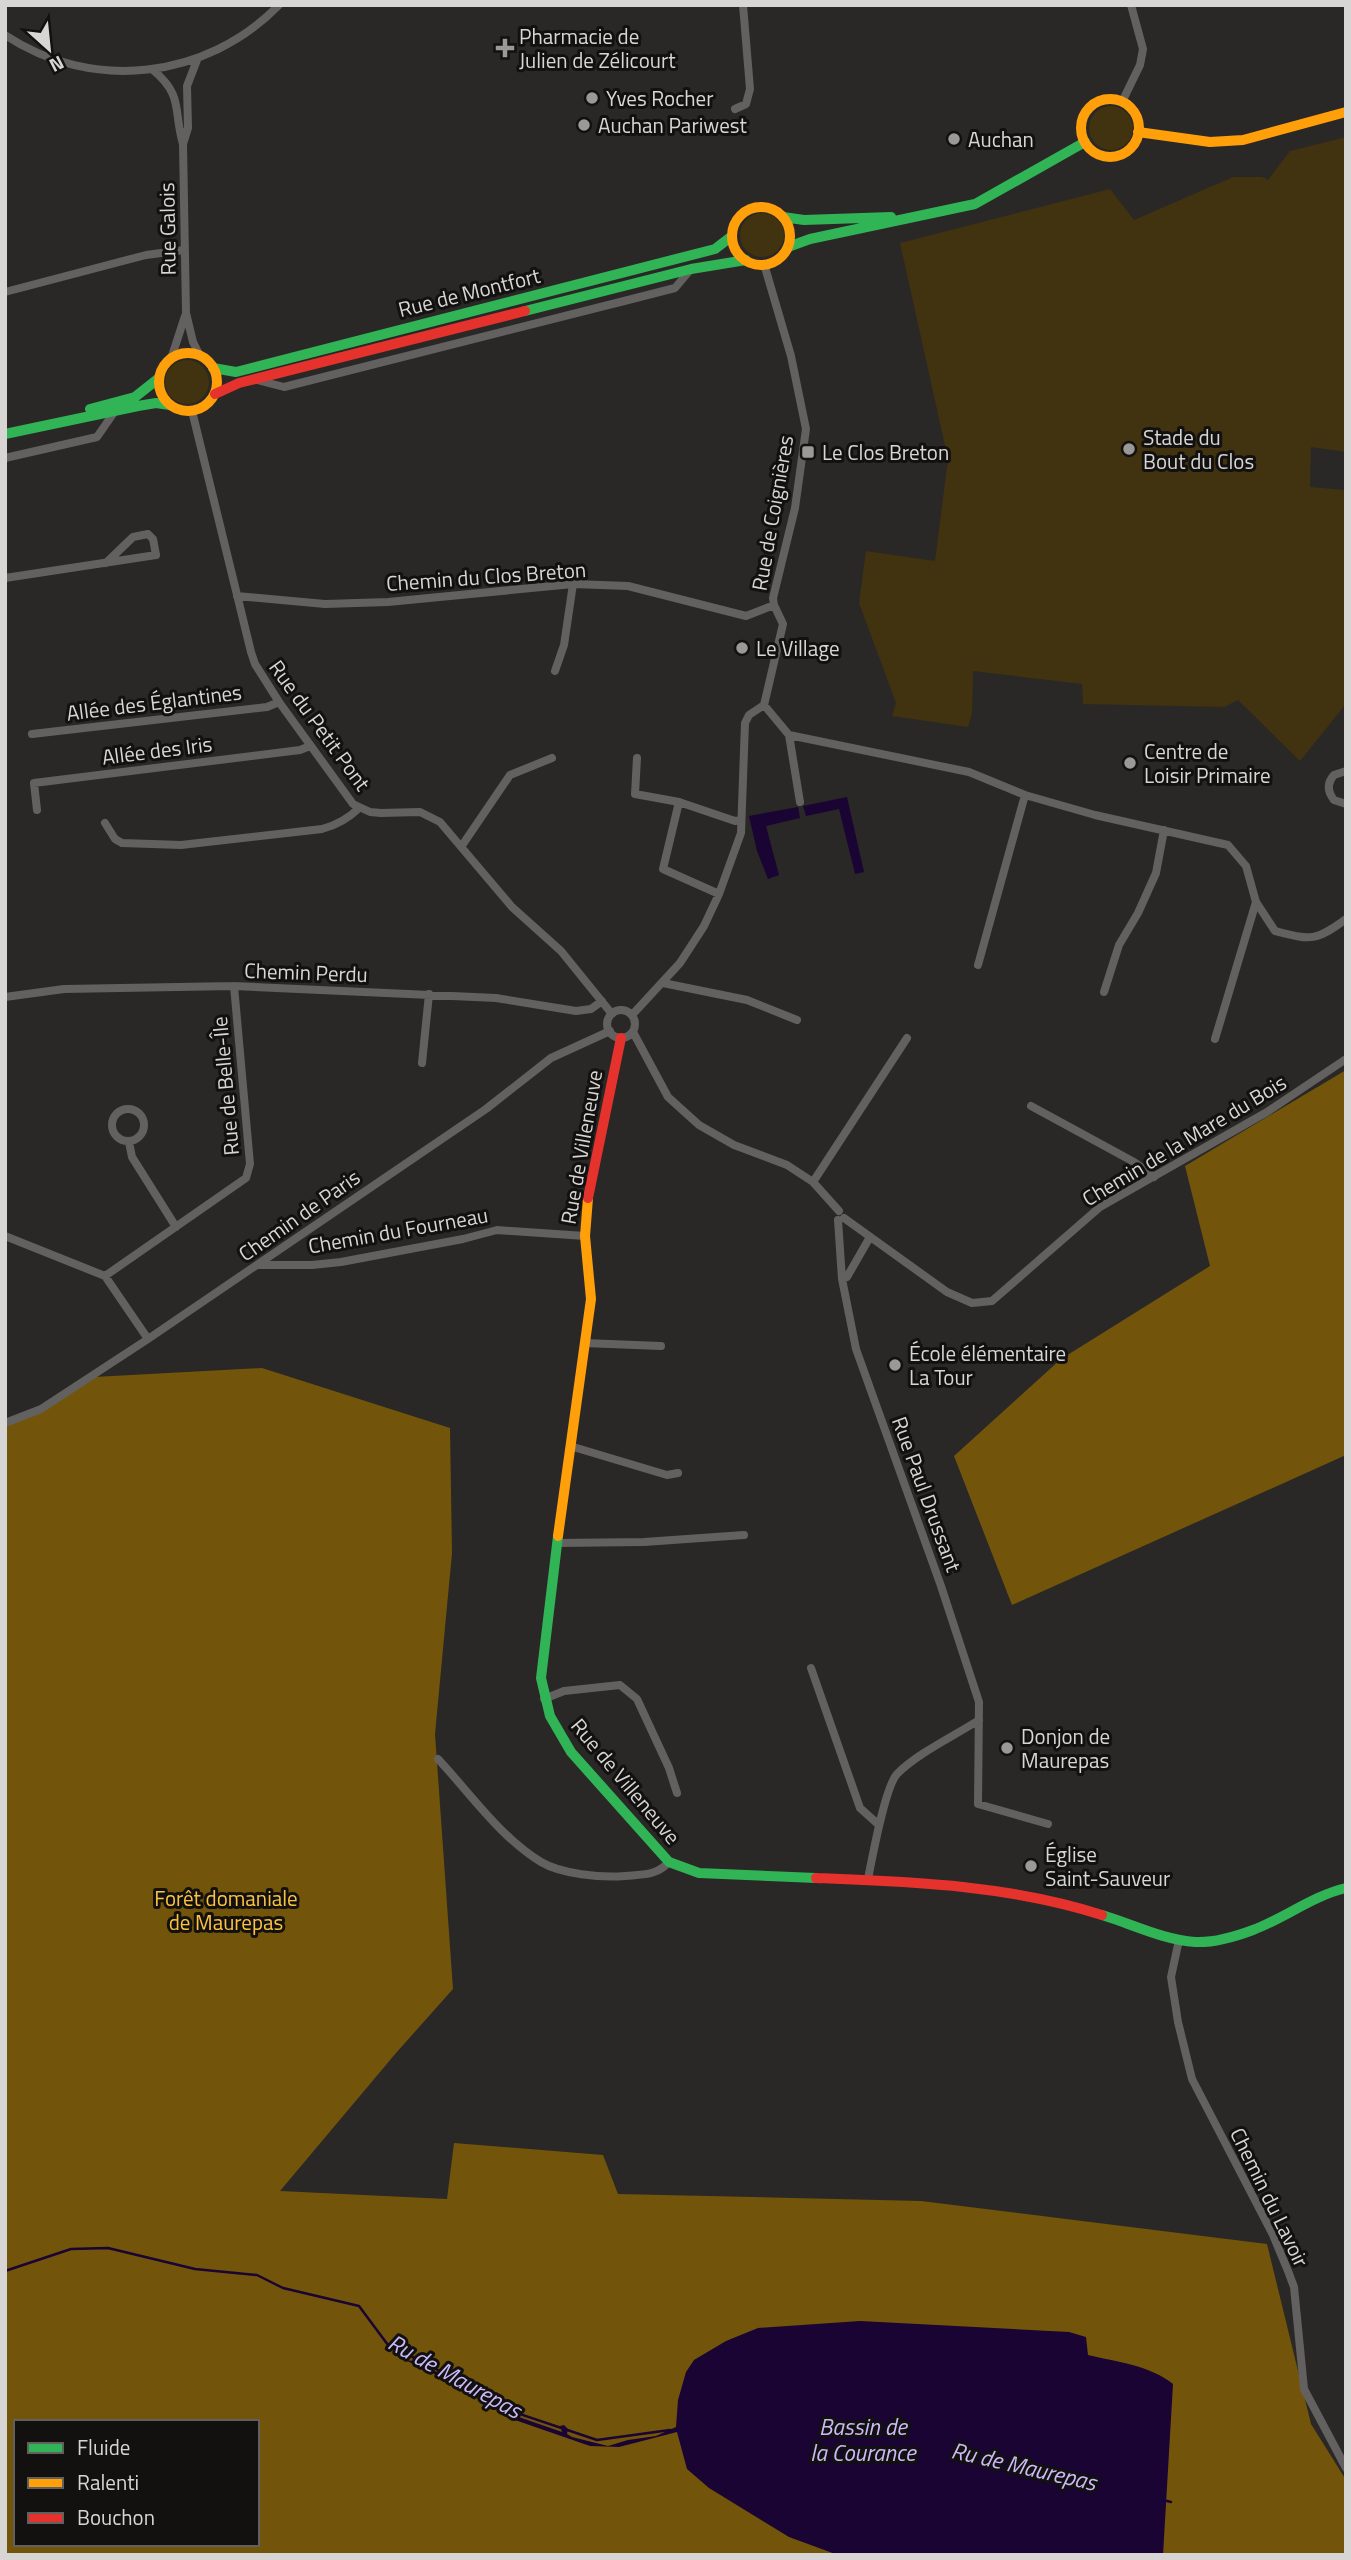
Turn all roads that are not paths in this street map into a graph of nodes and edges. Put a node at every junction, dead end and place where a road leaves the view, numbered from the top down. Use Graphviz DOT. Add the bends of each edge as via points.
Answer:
graph roads {
  1 [pos="279,5"];
  2 [pos="743,5"];
  3 [pos="1131,5"];
  4 [pos="5,35"];
  5 [pos="197,60"];
  6 [pos="153,70"];
  7 [pos="1122,102"];
  8 [pos="735,109"];
  9 [pos="1346,112"];
  10 [pos="1138,132"];
  11 [pos="1085,142"];
  12 [pos="183,144"];
  13 [pos="922,216"];
  14 [pos="783,217"];
  15 [pos="732,236"];
  16 [pos="788,247"];
  17 [pos="184,250"];
  18 [pos="746,260"];
  19 [pos="764,264"];
  20 [pos="5,292"];
  21 [pos="186,313"];
  22 [pos="200,356"];
  23 [pos="171,359"];
  24 [pos="213,368"];
  25 [pos="159,378"];
  26 [pos="215,394"];
  27 [pos="170,405"];
  28 [pos="116,411"];
  29 [pos="192,411"];
  30 [pos="5,432"];
  31 [pos="5,458"];
  32 [pos="106,563"];
  33 [pos="5,578"];
  34 [pos="573,584"];
  35 [pos="237,596"];
  36 [pos="774,605"];
  37 [pos="555,671"];
  38 [pos="279,702"];
  39 [pos="764,705"];
  40 [pos="32,734"];
  41 [pos="789,735"];
  42 [pos="310,746"];
  43 [pos="551,758"];
  44 [pos="636,758"];
  45 [pos="1346,771"];
  46 [pos="1026,795"];
  47 [pos="679,802"];
  48 [pos="800,802"];
  49 [pos="1346,804"];
  50 [pos="359,808"];
  51 [pos="37,810"];
  52 [pos="741,820"];
  53 [pos="105,823"];
  54 [pos="1164,830"];
  55 [pos="461,847"];
  56 [pos="719,894"];
  57 [pos="1256,902"];
  58 [pos="1346,919"];
  59 [pos="978,965"];
  60 [pos="663,983"];
  61 [pos="234,986"];
  62 [pos="1104,992"];
  63 [pos="429,994"];
  64 [pos="5,997"];
  65 [pos="601,1001"];
  66 [pos="612,1014"];
  67 [pos="632,1015"];
  68 [pos="797,1020"];
  69 [pos="610,1031"];
  70 [pos="633,1032"];
  71 [pos="621,1038"];
  72 [pos="908,1038"];
  73 [pos="1215,1040"];
  74 [pos="1346,1059"];
  75 [pos="422,1063"];
  76 [pos="1031,1106"];
  77 [pos="129,1142"];
  78 [pos="1154,1177"];
  79 [pos="813,1182"];
  80 [pos="840,1216"];
  81 [pos="176,1227"];
  82 [pos="5,1236"];
  83 [pos="585,1236"];
  84 [pos="870,1237"];
  85 [pos="259,1265"];
  86 [pos="105,1276"];
  87 [pos="842,1279"];
  88 [pos="148,1339"];
  89 [pos="584,1343"];
  90 [pos="661,1346"];
  91 [pos="5,1423"];
  92 [pos="569,1446"];
  93 [pos="678,1473"];
  94 [pos="744,1535"];
  95 [pos="557,1543"];
  96 [pos="811,1668"];
  97 [pos="544,1699"];
  98 [pos="979,1720"];
  99 [pos="438,1759"];
  100 [pos="677,1793"];
  101 [pos="1048,1824"];
  102 [pos="879,1825"];
  103 [pos="669,1862"];
  104 [pos="868,1879"];
  105 [pos="1346,1888"];
  106 [pos="1179,1940"];
  107 [pos="1346,2468"];
  1 -- 5 [label="street" via="238,39"];
  2 -- 8 [label="street" via="750,89 746,104"];
  3 -- 7 [label="street" via="1143,49"];
  4 -- 6 [label="street" via="63,62"];
  5 -- 6 [label="street"];
  5 -- 12 [label="street, Rue Galois" via="187,86 188,128"];
  6 -- 12 [label="street, Rue Galois" via="173,90"];
  7 -- 10 [label="street" via="1135,114"];
  7 -- 11 [label="street" via="1100,101 1088,109 1081,125"];
  9 -- 10 [label="street" via="1243,140 1210,142"];
  10 -- 11 [label="street" via="1133,145 1121,155 1097,154"];
  11 -- 13 [label="street" via="975,204"];
  12 -- 17 [label="street, Rue Galois"];
  13 -- 14 [label="street"];
  13 -- 16 [label="street"];
  14 -- 15 [label="street" via="768,208 751,209 737,219"];
  14 -- 16 [label="street" via="790,234"];
  15 -- 18 [label="street" via="738,254"];
  15 -- 24 [label="street, Rue de Montfort" via="715,249 236,372"];
  16 -- 19 [label="street" via="778,259"];
  17 -- 20 [label="street" via="146,255"];
  17 -- 21 [label="street, Rue Galois"];
  18 -- 19 [label="street"];
  18 -- 26 [label="street, Rue de Montfort" via="691,269 254,379"];
  19 -- 36 [label="street, Rue de Coignières" via="806,429"];
  21 -- 22 [label="street, Rue Galois"];
  21 -- 23 [label="street, Rue Galois"];
  22 -- 23 [label="street" via="185,354"];
  22 -- 24 [label="street"];
  23 -- 25 [label="street"];
  24 -- 26 [label="street"];
  25 -- 27 [label="street"];
  25 -- 30 [label="street" via="135,397"];
  26 -- 29 [label="street"];
  27 -- 28 [label="street" via="156,403"];
  27 -- 29 [label="street"];
  28 -- 30 [label="street"];
  28 -- 31 [label="street" via="97,437"];
  29 -- 35 [label="street, Rue du Petit Pont"];
  32 -- 32 [label="street" via="156,555 153,539 148,534 133,537"];
  32 -- 33 [label="street"];
  34 -- 35 [label="street, Chemin du Clos Breton" via="388,602 325,604"];
  34 -- 36 [label="street, Chemin du Clos Breton" via="628,586 746,616"];
  34 -- 37 [label="street" via="564,645"];
  35 -- 38 [label="street, Rue du Petit Pont" via="255,664"];
  36 -- 39 [label="street, Rue de Coignières" via="783,624"];
  38 -- 40 [label="street, Allée des Églantines"];
  38 -- 42 [label="street, Rue du Petit Pont"];
  39 -- 41 [label="street"];
  39 -- 52 [label="street" via="745,723"];
  41 -- 46 [label="street" via="969,772"];
  41 -- 48 [label="street"];
  42 -- 50 [label="street, Rue du Petit Pont"];
  42 -- 51 [label="street, Allée des Iris" via="34,783"];
  43 -- 55 [label="street" via="510,775"];
  44 -- 47 [label="street" via="635,794"];
  45 -- 49 [label="street" via="1334,775 1329,785 1330,796"];
  46 -- 54 [label="street"];
  46 -- 59 [label="street"];
  47 -- 52 [label="street"];
  47 -- 56 [label="street" via="663,869"];
  50 -- 53 [label="street" via="351,817 322,829 181,845 122,843"];
  50 -- 55 [label="street, Rue du Petit Pont" via="381,813 420,812 440,822"];
  52 -- 56 [label="street" via="741,833"];
  54 -- 57 [label="street" via="1228,845 1245,866"];
  54 -- 62 [label="street" via="1156,873 1119,945"];
  55 -- 65 [label="street, Rue du Petit Pont" via="512,907 561,951"];
  56 -- 60 [label="street" via="698,935"];
  57 -- 58 [label="street" via="1275,931 1311,939"];
  57 -- 73 [label="street"];
  60 -- 67 [label="street"];
  60 -- 68 [label="street" via="747,1000"];
  61 -- 63 [label="street, Chemin Perdu"];
  61 -- 64 [label="street, Chemin Perdu" via="64,989"];
  61 -- 81 [label="street, Rue de Belle-Île" via="250,1164 246,1178"];
  63 -- 65 [label="street, Chemin Perdu" via="496,998 576,1011 591,1009"];
  63 -- 75 [label="street"];
  65 -- 66 [label="street, Rue du Petit Pont"];
  66 -- 67 [label="street" via="624,1010"];
  66 -- 69 [label="street"];
  67 -- 70 [label="street"];
  69 -- 71 [label="street"];
  69 -- 85 [label="street, Chemin de Paris" via="551,1058 486,1110"];
  70 -- 71 [label="street"];
  70 -- 79 [label="street" via="668,1097 699,1125 734,1146 787,1165"];
  71 -- 83 [label="street, Rue de Villeneuve" via="586,1206"];
  72 -- 79 [label="street"];
  74 -- 78 [label="street, Chemin de la Mare du Bois" via="1267,1112"];
  76 -- 78 [label="street"];
  77 -- 77 [label="street" via="138,1138 144,1126 141,1116 128,1110 119,1112 112,1125 115,1134"];
  77 -- 81 [label="street" via="132,1157"];
  78 -- 84 [label="street, Chemin de la Mare du Bois" via="1100,1207 992,1301 972,1303 947,1292"];
  79 -- 80 [label="street"];
  80 -- 84 [label="street, Chemin de la Mare du Bois"];
  80 -- 87 [label="street, Rue Paul Drussant"];
  81 -- 86 [label="street, Rue de Belle-Île"];
  82 -- 86 [label="street"];
  83 -- 85 [label="street, Chemin du Fourneau" via="497,1230 341,1262"];
  83 -- 89 [label="street, Rue de Villeneuve" via="591,1299"];
  84 -- 87 [label="street"];
  85 -- 88 [label="street, Chemin de Paris"];
  86 -- 88 [label="street"];
  87 -- 98 [label="street, Rue Paul Drussant" via="856,1349 942,1586 979,1702"];
  88 -- 91 [label="street, Chemin de Paris" via="41,1409"];
  89 -- 90 [label="street"];
  89 -- 92 [label="street, Rue de Villeneuve"];
  92 -- 93 [label="street" via="667,1475"];
  92 -- 95 [label="street, Rue de Villeneuve"];
  94 -- 95 [label="street"];
  95 -- 97 [label="street, Rue de Villeneuve" via="541,1678"];
  96 -- 102 [label="street" via="860,1808"];
  97 -- 100 [label="street" via="564,1691 620,1685 637,1699"];
  97 -- 103 [label="street, Rue de Villeneuve" via="570,1752"];
  98 -- 101 [label="street, Rue Paul Drussant" via="978,1804"];
  98 -- 102 [label="street" via="895,1776"];
  99 -- 103 [label="street" via="516,1844 543,1864 609,1878 659,1872"];
  102 -- 104 [label="street"];
  103 -- 104 [label="street, Rue de Villeneuve" via="699,1874"];
  104 -- 106 [label="street, Rue de Villeneuve" via="951,1884 1049,1898"];
  105 -- 106 [label="street, Rue de Villeneuve" via="1239,1934 1207,1941"];
  106 -- 107 [label="street, Chemin du Lavoir" via="1171,1977 1192,2079 1288,2271 1294,2287 1304,2389"];
}
